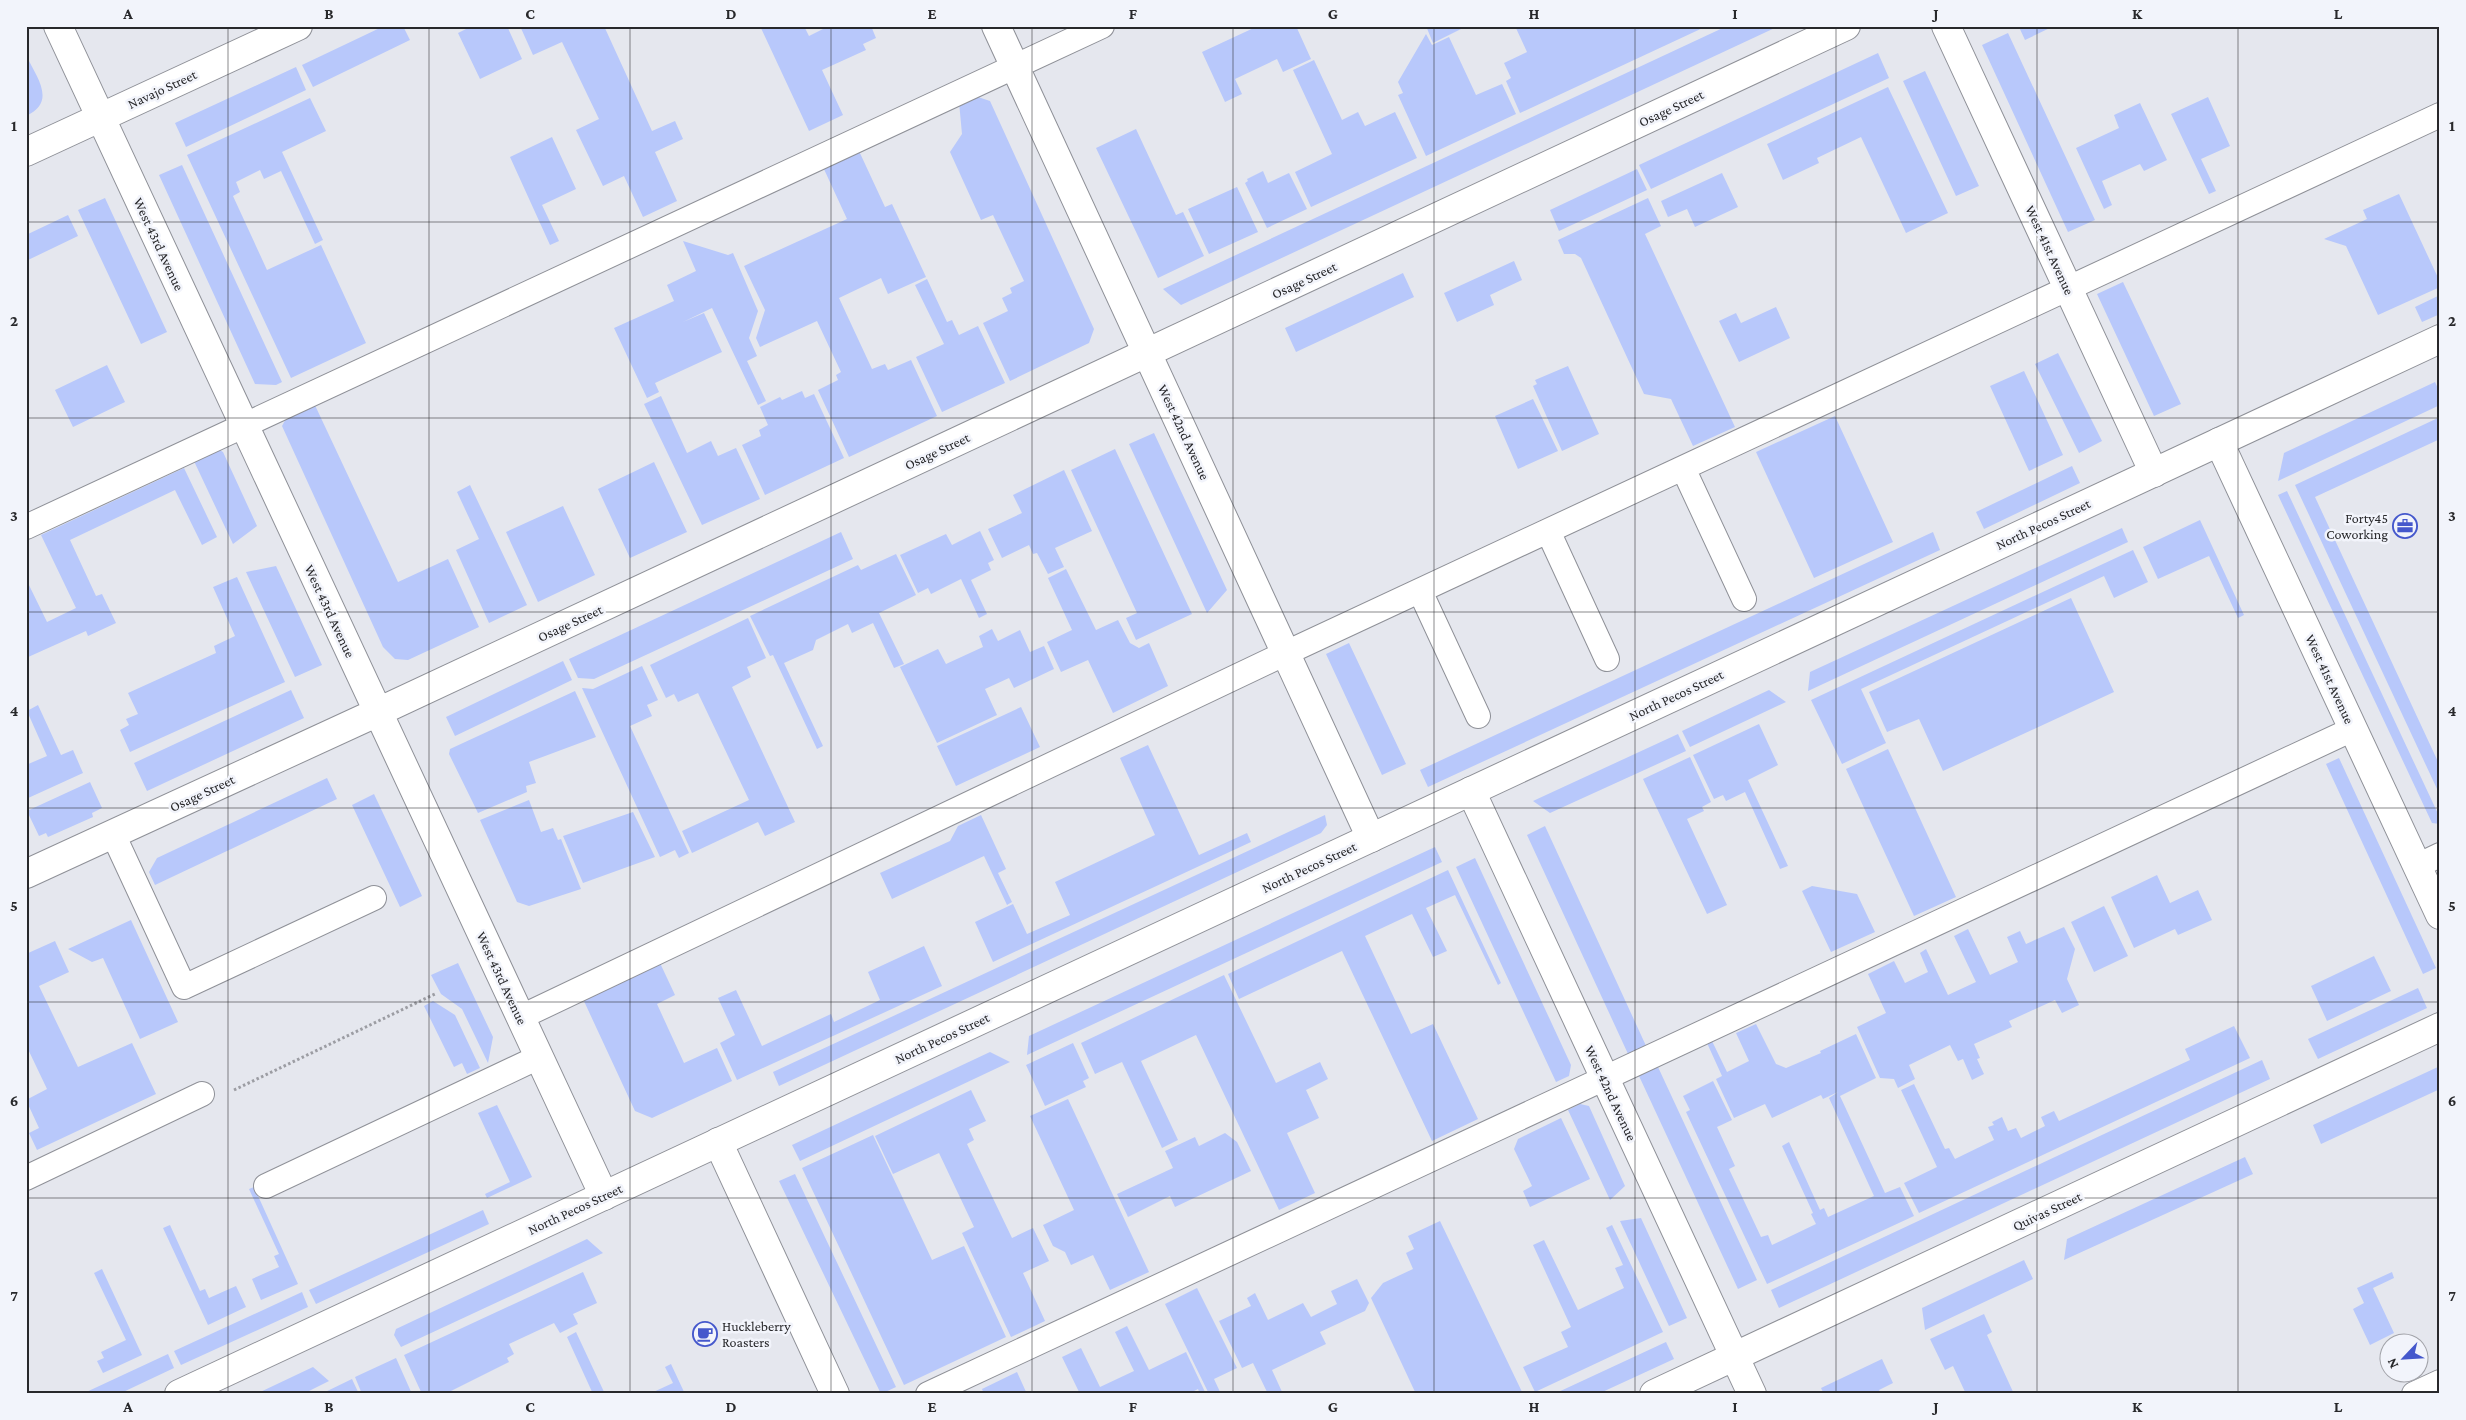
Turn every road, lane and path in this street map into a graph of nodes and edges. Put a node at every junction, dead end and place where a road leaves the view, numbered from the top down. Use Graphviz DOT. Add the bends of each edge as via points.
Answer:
graph roads {
  1 [pos="58,26"];
  2 [pos="298,26"];
  3 [pos="996,26"];
  4 [pos="1102,26"];
  5 [pos="1846,26"];
  6 [pos="1946,26"];
  7 [pos="1015,67"];
  8 [pos="2440,115"];
  9 [pos="100,118"];
  10 [pos="26,152"];
  11 [pos="2068,288"];
  12 [pos="2440,340"];
  13 [pos="1148,353"];
  14 [pos="244,425"];
  15 [pos="2219,442"];
  16 [pos="1683,468"];
  17 [pos="2154,473"];
  18 [pos="26,526"];
  19 [pos="1548,531"];
  20 [pos="1420,591"];
  21 [pos="1744,599"];
  22 [pos="1286,653"];
  23 [pos="1607,659"];
  24 [pos="378,712"];
  25 [pos="1478,716"];
  26 [pos="2353,729"];
  27 [pos="1471,791"];
  28 [pos="113,834"];
  29 [pos="1371,838"];
  30 [pos="2428,861"];
  31 [pos="26,874"];
  32 [pos="374,898"];
  33 [pos="2440,915"];
  34 [pos="437,993"];
  35 [pos="520,1017"];
  36 [pos="2440,1028"];
  37 [pos="539,1057"];
  38 [pos="1605,1078"];
  39 [pos="202,1094"];
  40 [pos="227,1094"];
  41 [pos="718,1142"];
  42 [pos="26,1178"];
  43 [pos="266,1186"];
  44 [pos="604,1196"];
  45 [pos="1734,1356"];
  46 [pos="2440,1382"];
  47 [pos="179,1394"];
  48 [pos="835,1394"];
  49 [pos="928,1394"];
  50 [pos="1654,1394"];
  51 [pos="1752,1394"];
  52 [pos="2414,1394"];
  1 -- 9 [label="street, West 43rd Avenue"];
  2 -- 9 [label="street, Navajo Street"];
  3 -- 7 [label="street, West 42nd Avenue"];
  4 -- 7 [label="lane"];
  5 -- 13 [label="street, Osage Street"];
  6 -- 11 [label="street, West 41st Avenue"];
  7 -- 13 [label="street, West 42nd Avenue"];
  7 -- 14 [label="lane"];
  8 -- 11 [label="lane"];
  9 -- 10 [label="street, Navajo Street"];
  9 -- 14 [label="street, West 43rd Avenue"];
  11 -- 16 [label="lane"];
  11 -- 17 [label="street, West 41st Avenue"];
  12 -- 15 [label="street, North Pecos Street"];
  13 -- 22 [label="street, West 42nd Avenue"];
  13 -- 24 [label="street, Osage Street"];
  14 -- 18 [label="lane"];
  14 -- 24 [label="street, West 43rd Avenue"];
  15 -- 17 [label="street, North Pecos Street"];
  15 -- 26 [label="street, West 41st Avenue"];
  16 -- 19 [label="lane"];
  16 -- 21 [label="lane"];
  17 -- 27 [label="street, North Pecos Street"];
  19 -- 20 [label="lane"];
  19 -- 23 [label="lane"];
  20 -- 22 [label="lane"];
  20 -- 25 [label="lane"];
  22 -- 29 [label="street, West 42nd Avenue"];
  22 -- 35 [label="lane"];
  24 -- 28 [label="street, Osage Street"];
  24 -- 35 [label="street, West 43rd Avenue"];
  26 -- 30 [label="street, West 41st Avenue"];
  26 -- 38 [label="lane"];
  27 -- 29 [label="street, North Pecos Street"];
  27 -- 38 [label="street, West 42nd Avenue"];
  28 -- 31 [label="street, Osage Street"];
  28 -- 32 [label="lane" via="184,987"];
  29 -- 41 [label="street, North Pecos Street"];
  30 -- 33 [label="street, West 41st Avenue"];
  34 -- 40 [label="path"];
  35 -- 37 [label="street, West 43rd Avenue"];
  36 -- 45 [label="street, Quivas Street"];
  37 -- 43 [label="lane"];
  37 -- 44 [label="street, West 43rd Avenue"];
  38 -- 45 [label="street, West 42nd Avenue"];
  38 -- 49 [label="lane"];
  39 -- 42 [label="lane"];
  41 -- 44 [label="street, North Pecos Street"];
  41 -- 48 [label="street"];
  44 -- 47 [label="street, North Pecos Street"];
  45 -- 50 [label="street, Quivas Street"];
  45 -- 51 [label="street, West 42nd Avenue"];
  46 -- 52 [label="lane"];
}
